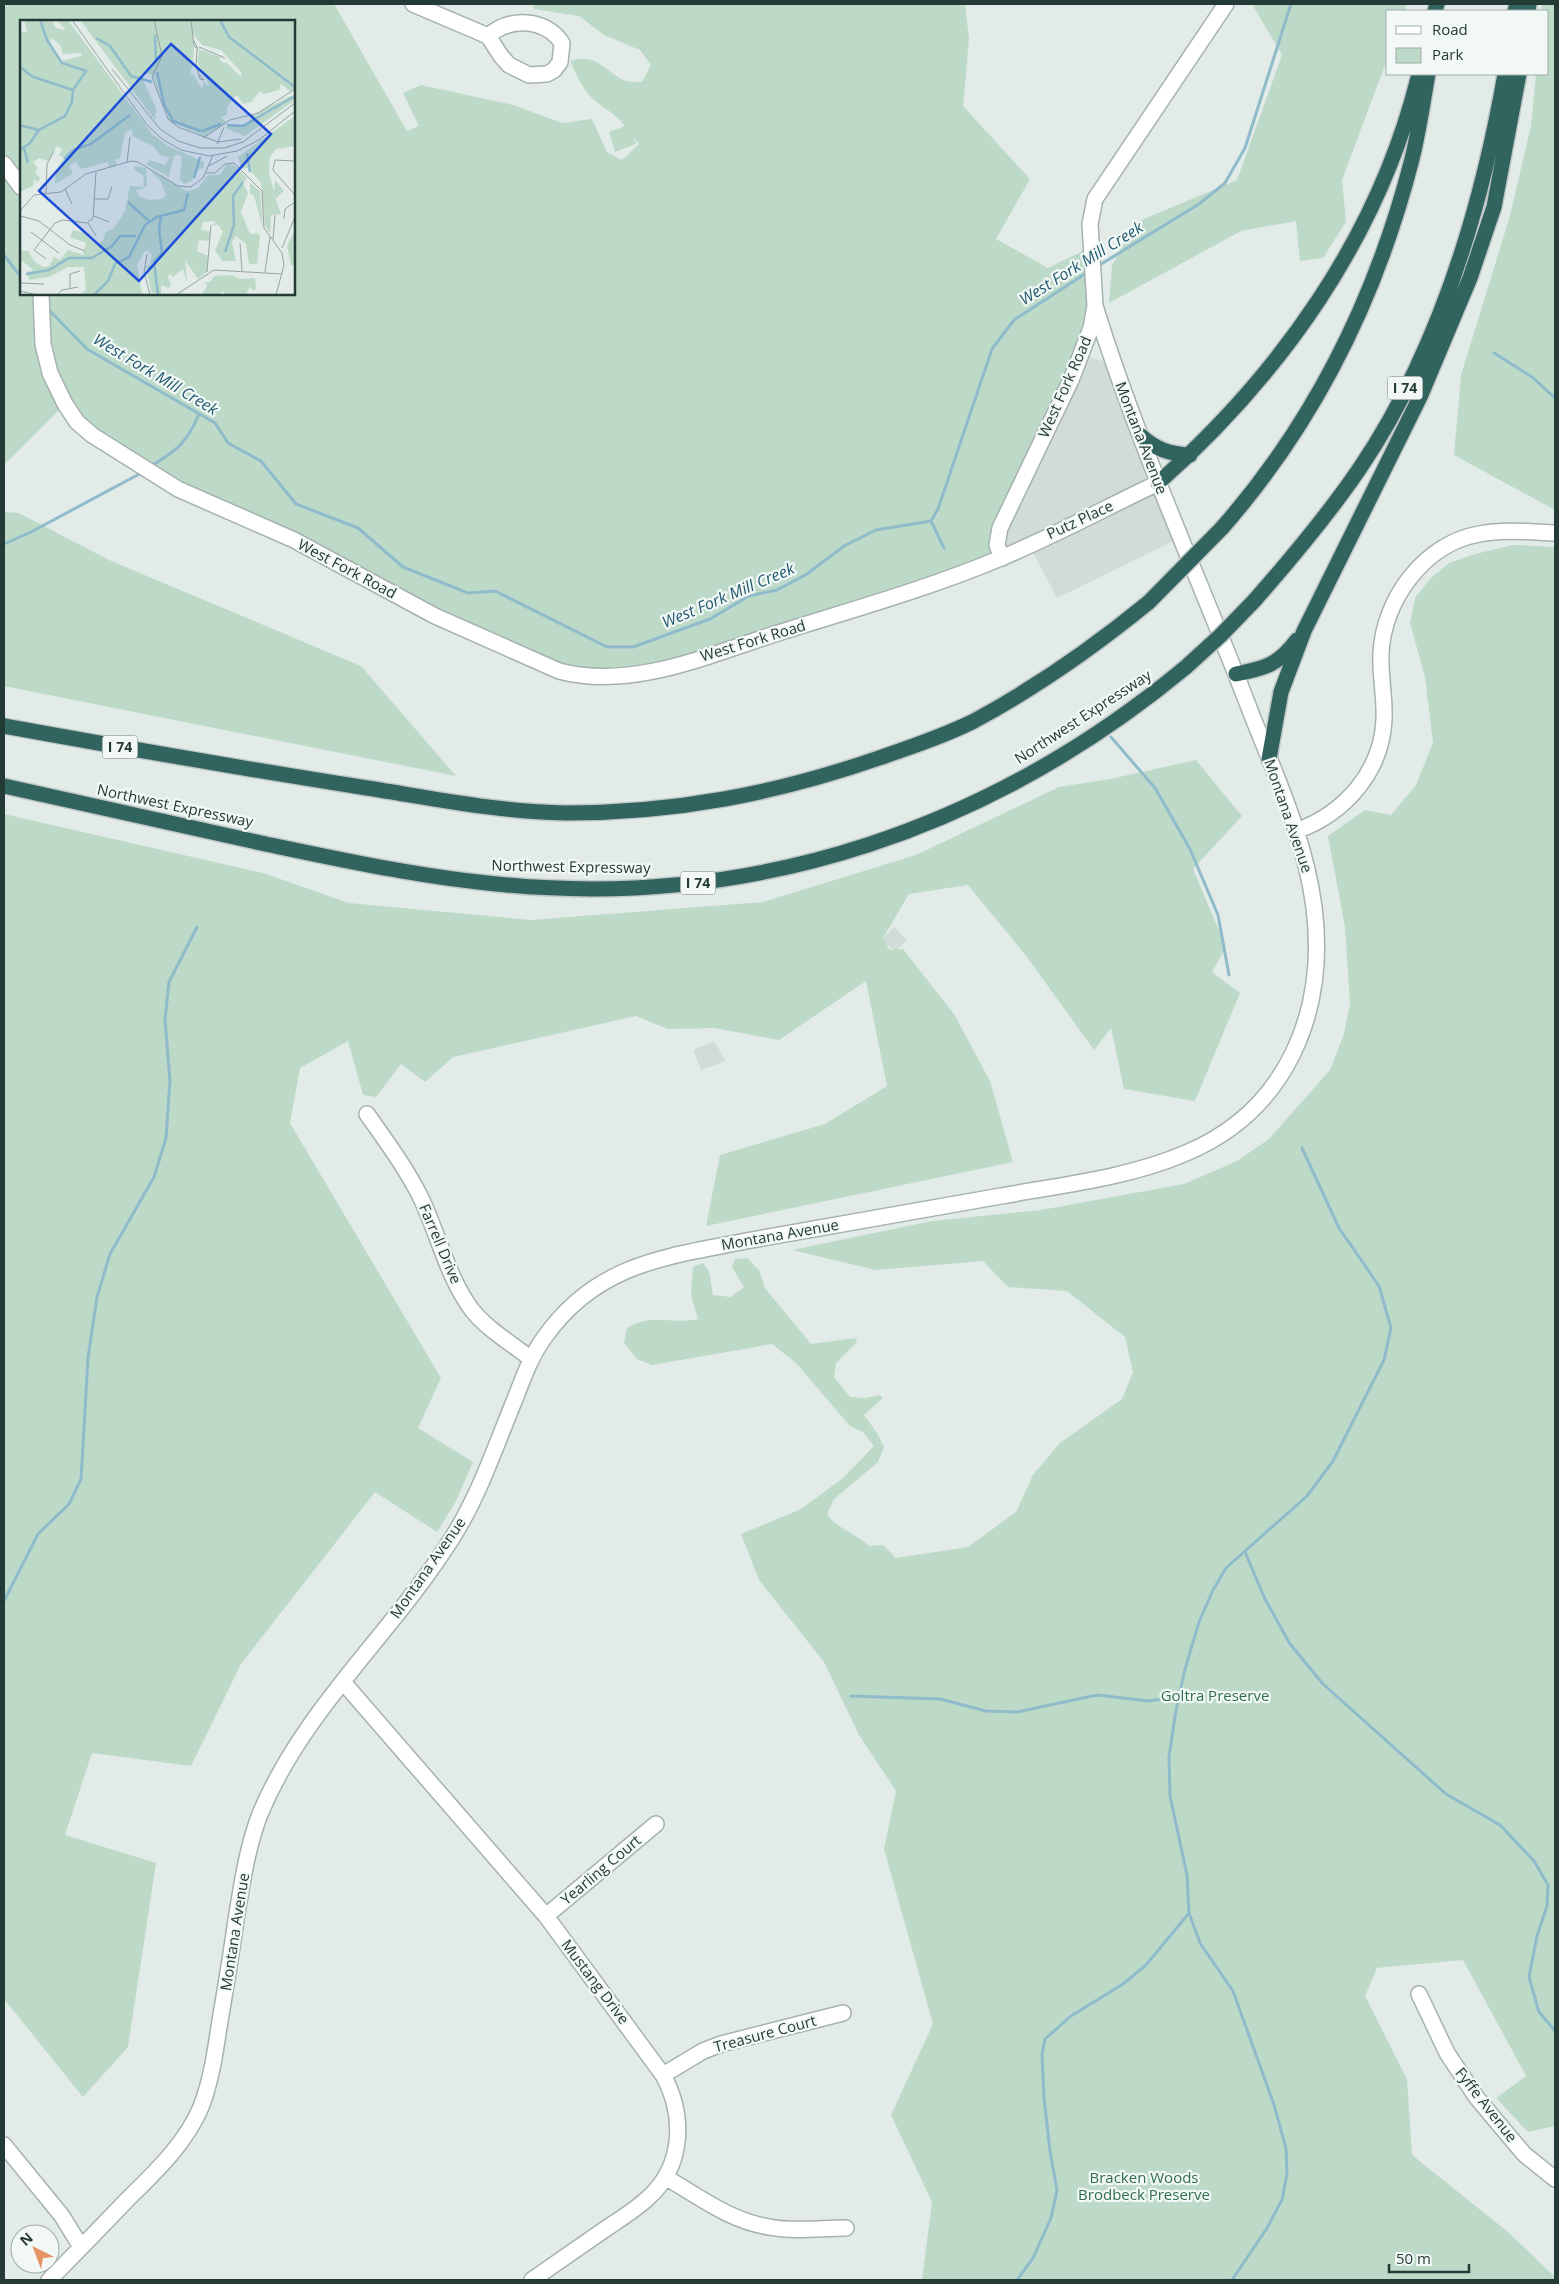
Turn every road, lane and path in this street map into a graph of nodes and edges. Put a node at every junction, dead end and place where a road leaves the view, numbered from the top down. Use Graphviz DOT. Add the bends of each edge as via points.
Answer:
graph roads {
  1 [pos="413,4"];
  2 [pos="1226,4"];
  3 [pos="488,36"];
  4 [pos="1419,75"];
  5 [pos="1428,75"];
  6 [pos="1505,75"];
  7 [pos="1519,75"];
  8 [pos="4,164"];
  9 [pos="20,186"];
  10 [pos="41,295"];
  11 [pos="1095,306"];
  12 [pos="1140,435"];
  13 [pos="1190,455"];
  14 [pos="1158,484"];
  15 [pos="1555,533"];
  16 [pos="1002,558"];
  17 [pos="1304,631"];
  18 [pos="1236,674"];
  19 [pos="4,726"];
  20 [pos="1269,760"];
  21 [pos="4,786"];
  22 [pos="1296,831"];
  23 [pos="366,1114"];
  24 [pos="531,1359"];
  25 [pos="343,1682"];
  26 [pos="656,1824"];
  27 [pos="546,1916"];
  28 [pos="1419,1994"];
  29 [pos="843,2013"];
  30 [pos="663,2075"];
  31 [pos="4,2145"];
  32 [pos="665,2177"];
  33 [pos="1555,2179"];
  34 [pos="846,2228"];
  35 [pos="82,2247"];
  36 [pos="50,2280"];
  37 [pos="532,2280"];
  1 -- 3 [label="street"];
  2 -- 11 [label="street, West Fork Road" via="1099,190 1091,214"];
  3 -- 3 [label="street" via="520,22 547,27 562,43 560,62 547,74 529,75 509,64"];
  4 -- 13 [label="highway" via="1389,165 1340,267 1273,365 1235,410"];
  5 -- 19 [label="highway, I 74, bridge" via="1412,159 1385,250 1359,316 1300,425 1261,483 1149,602 1097,644 973,721 934,739 811,780 690,806 563,813 492,808 236,768"];
  6 -- 21 [label="highway, Northwest Expressway / I 74, bridge" via="1493,141 1470,225 1433,331 1394,410 1360,467 1323,519 1254,601 1186,667 1040,770 964,808 840,855 713,881 607,888 510,886 421,876"];
  7 -- 17 [label="highway" via="1494,207 1470,278 1420,397"];
  8 -- 9 [label="street"];
  10 -- 16 [label="street, West Fork Road" via="42,332 50,373 77,422 92,434 190,495 294,540 452,624 559,671 593,677 632,675 700,658 938,583"];
  11 -- 12 [label="street, Montana Avenue"];
  11 -- 16 [label="street, West Fork Road" via="1091,328 1071,380 1000,528 997,545"];
  12 -- 13 [label="highway" via="1152,446"];
  12 -- 14 [label="street, Montana Avenue"];
  13 -- 14 [label="highway"];
  14 -- 16 [label="street, Putz Place"];
  14 -- 18 [label="street, Montana Avenue"];
  15 -- 22 [label="street" via="1477,534 1440,550 1407,581 1388,614 1384,633 1381,654 1384,722 1378,755 1360,786 1346,801 1318,824"];
  17 -- 18 [label="highway" via="1272,664"];
  17 -- 20 [label="highway" via="1281,692"];
  18 -- 20 [label="street, Montana Avenue"];
  20 -- 22 [label="street, Montana Avenue"];
  22 -- 24 [label="street, Montana Avenue" via="1308,869 1318,959 1304,1028 1291,1057 1266,1094 1221,1135 1183,1155 1096,1178 698,1250 630,1267 608,1278 577,1301 547,1334"];
  23 -- 24 [label="street, Farrell Drive" via="420,1198 456,1282 472,1309 482,1321"];
  24 -- 25 [label="street, Montana Avenue" via="463,1519 430,1570"];
  25 -- 27 [label="street, Mustang Drive"];
  25 -- 35 [label="street, Montana Avenue" via="288,1755 248,1845 213,2068 200,2109 170,2156"];
  26 -- 27 [label="street, Yearling Court"];
  27 -- 30 [label="street, Mustang Drive"];
  28 -- 33 [label="street, Fyffe Avenue" via="1447,2052 1477,2098 1524,2154"];
  29 -- 30 [label="street, Treasure Court" via="721,2044"];
  30 -- 32 [label="street, Mustang Drive" via="678,2118 676,2148"];
  31 -- 35 [label="street" via="62,2216"];
  32 -- 34 [label="street" via="723,2211 756,2224 786,2229"];
  32 -- 37 [label="street, Mustang Drive" via="635,2208"];
  35 -- 36 [label="street, Montana Avenue"];
}
